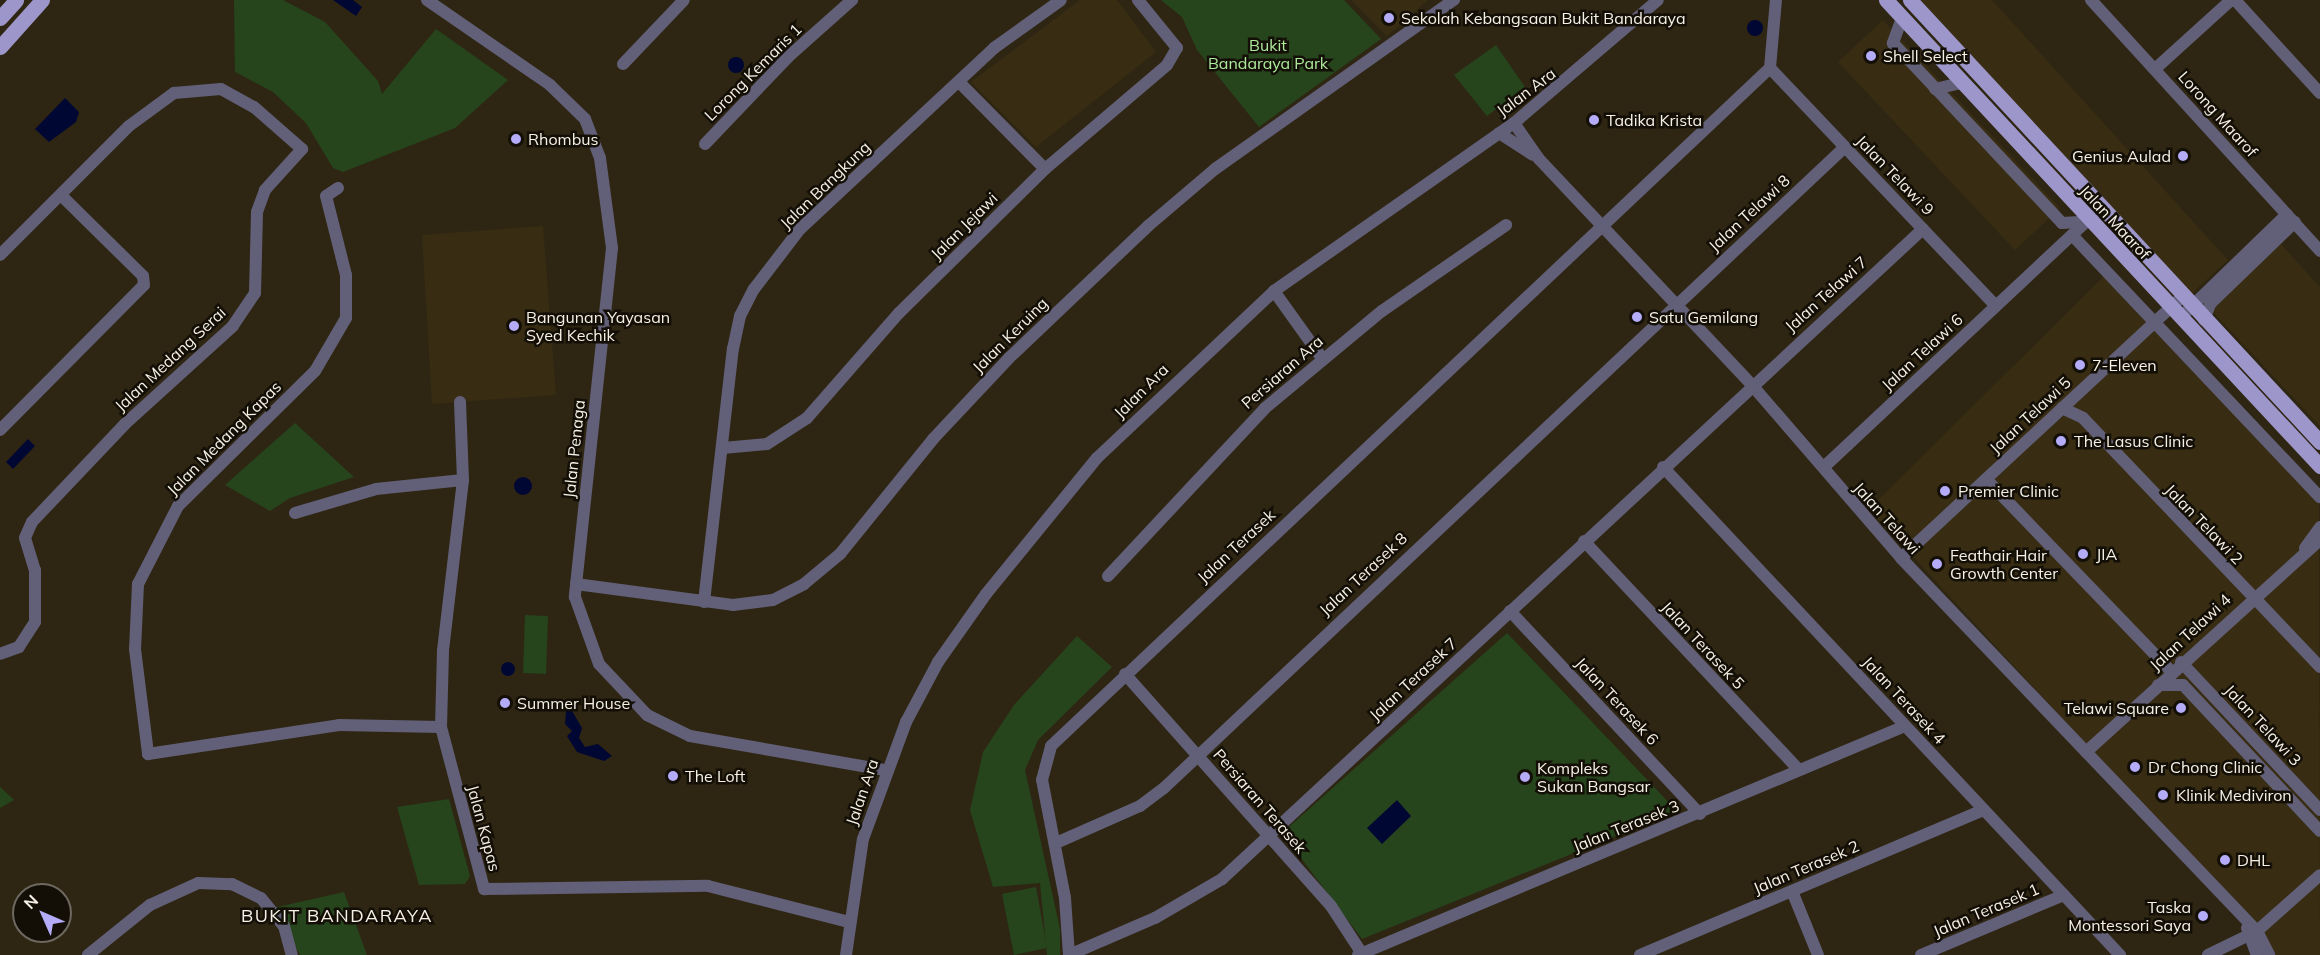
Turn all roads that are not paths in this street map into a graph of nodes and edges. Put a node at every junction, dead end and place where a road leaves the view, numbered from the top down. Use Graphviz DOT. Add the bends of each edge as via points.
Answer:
graph roads {
  1 [pos="16,0"];
  2 [pos="42,0"];
  3 [pos="427,0"];
  4 [pos="684,0"];
  5 [pos="852,0"];
  6 [pos="1061,0"];
  7 [pos="1138,0"];
  8 [pos="1454,0"];
  9 [pos="1658,0"];
  10 [pos="1776,0"];
  11 [pos="1886,0"];
  12 [pos="1910,0"];
  13 [pos="2091,0"];
  14 [pos="2233,0"];
  15 [pos="0,18"];
  16 [pos="1902,18"];
  17 [pos="0,47"];
  18 [pos="623,64"];
  19 [pos="1770,68"];
  20 [pos="2155,69"];
  21 [pos="959,82"];
  22 [pos="1962,83"];
  23 [pos="1935,88"];
  24 [pos="2320,93"];
  25 [pos="1514,123"];
  26 [pos="1499,133"];
  27 [pos="705,144"];
  28 [pos="1845,147"];
  29 [pos="1539,159"];
  30 [pos="1045,169"];
  31 [pos="338,188"];
  32 [pos="62,196"];
  33 [pos="2100,209"];
  34 [pos="2291,218"];
  35 [pos="2088,220"];
  36 [pos="2062,223"];
  37 [pos="1506,225"];
  38 [pos="1602,227"];
  39 [pos="1923,229"];
  40 [pos="2275,233"];
  41 [pos="2072,234"];
  42 [pos="2320,251"];
  43 [pos="0,255"];
  44 [pos="2042,263"];
  45 [pos="1274,291"];
  46 [pos="2187,302"];
  47 [pos="1676,304"];
  48 [pos="1996,306"];
  49 [pos="2175,313"];
  50 [pos="2204,320"];
  51 [pos="2154,323"];
  52 [pos="1322,358"];
  53 [pos="1751,384"];
  54 [pos="460,402"];
  55 [pos="2062,408"];
  56 [pos="0,430"];
  57 [pos="2320,442"];
  58 [pos="723,448"];
  59 [pos="1825,466"];
  60 [pos="2320,466"];
  61 [pos="1663,467"];
  62 [pos="1986,479"];
  63 [pos="463,480"];
  64 [pos="2320,497"];
  65 [pos="295,513"];
  66 [pos="2320,527"];
  67 [pos="2320,540"];
  68 [pos="1584,541"];
  69 [pos="2305,549"];
  70 [pos="1901,558"];
  71 [pos="1108,576"];
  72 [pos="576,584"];
  73 [pos="2252,597"];
  74 [pos="705,602"];
  75 [pos="1510,611"];
  76 [pos="0,654"];
  77 [pos="2181,662"];
  78 [pos="2320,666"];
  79 [pos="2171,671"];
  80 [pos="1125,674"];
  81 [pos="2156,686"];
  82 [pos="1905,726"];
  83 [pos="441,727"];
  84 [pos="2086,752"];
  85 [pos="1197,754"];
  86 [pos="885,770"];
  87 [pos="1799,770"];
  88 [pos="1984,810"];
  89 [pos="2320,810"];
  90 [pos="1700,814"];
  91 [pos="2320,831"];
  92 [pos="1270,837"];
  93 [pos="1056,843"];
  94 [pos="2320,875"];
  95 [pos="1792,891"];
  96 [pos="2064,895"];
  97 [pos="849,922"];
  98 [pos="2253,934"];
  99 [pos="1361,954"];
  100 [pos="88,955"];
  101 [pos="292,955"];
  102 [pos="846,955"];
  103 [pos="1069,955"];
  104 [pos="1640,955"];
  105 [pos="1818,955"];
  106 [pos="1921,955"];
  107 [pos="2120,955"];
  108 [pos="2208,955"];
  109 [pos="2257,955"];
  110 [pos="2269,955"];
  1 -- 15 [label="main road"];
  2 -- 17 [label="main road"];
  3 -- 72 [label="street, Jalan Penaga" via="550,85 585,119 600,158 612,248"];
  4 -- 18 [label="street"];
  5 -- 27 [label="street, Lorong Kemaris 1" via="788,57"];
  6 -- 21 [label="street, Jalan Bangkung" via="994,48"];
  7 -- 30 [label="street, Jalan Jejawi" via="1177,48 1167,65"];
  8 -- 74 [label="street, Jalan Keruing" via="1215,169 1148,226 1009,358 933,439 840,554 804,584 773,600 734,605"];
  9 -- 25 [label="street, Jalan Ara"];
  10 -- 19 [label="street"];
  11 -- 16 [label="main road, Jalan Maarof"];
  12 -- 33 [label="main road, Jalan Maarof"];
  13 -- 20 [label="street, Lorong Maarof"];
  14 -- 20 [label="street"];
  14 -- 24 [label="street"];
  16 -- 22 [label="main road, Jalan Maarof"];
  16 -- 23 [label="street" via="1893,43"];
  19 -- 28 [label="street, Jalan Telawi 9"];
  19 -- 38 [label="street"];
  20 -- 34 [label="street, Lorong Maarof"];
  21 -- 30 [label="street"];
  21 -- 58 [label="street, Jalan Bangkung" via="800,229 754,289 740,316 733,349"];
  22 -- 23 [label="street"];
  22 -- 35 [label="main road, Jalan Maarof"];
  23 -- 36 [label="street"];
  25 -- 26 [label="street, Jalan Ara"];
  25 -- 29 [label="street, Jalan Telawi"];
  26 -- 29 [label="street, Jalan Telawi"];
  26 -- 45 [label="street, Jalan Ara"];
  28 -- 39 [label="street, Jalan Telawi 9"];
  28 -- 47 [label="street, Jalan Telawi 8"];
  29 -- 38 [label="street, Jalan Telawi"];
  30 -- 58 [label="street, Jalan Jejawi" via="899,313 807,418 767,444"];
  31 -- 83 [label="street, Jalan Medang Kapas" via="326,196 346,275 346,318 315,371 178,506 138,584 135,649 148,754 339,725"];
  32 -- 43 [label="street, Jalan Medang Serai"];
  32 -- 56 [label="street" via="143,276 144,285"];
  32 -- 76 [label="street, Jalan Medang Serai" via="129,126 181,92 221,89 254,107 302,148 265,190 256,212 255,293 233,326 125,424 32,522 25,538 35,570 35,622 19,646"];
  33 -- 35 [label="street, Jalan Telawi 6"];
  33 -- 46 [label="main road, Jalan Maarof"];
  34 -- 40 [label="street"];
  34 -- 42 [label="street, Lorong Maarof"];
  35 -- 36 [label="street"];
  35 -- 41 [label="street, Jalan Telawi 6"];
  35 -- 49 [label="main road, Jalan Maarof"];
  36 -- 44 [label="street, Jalan Telawi 6" via="2064,232"];
  37 -- 52 [label="street, Persiaran Ara"];
  38 -- 47 [label="street, Jalan Telawi"];
  38 -- 80 [label="street, Jalan Terasek"];
  39 -- 48 [label="street, Jalan Telawi 9"];
  39 -- 53 [label="street, Jalan Telawi 7"];
  40 -- 46 [label="street, Jalan Telawi 5"];
  40 -- 50 [label="street" via="2210,304"];
  41 -- 44 [label="street, Jalan Telawi 6"];
  41 -- 51 [label="street"];
  44 -- 48 [label="street, Jalan Telawi 6"];
  45 -- 52 [label="street, Persiaran Ara"];
  45 -- 86 [label="street, Jalan Ara" via="1120,435 1023,546 938,662"];
  46 -- 49 [label="street, Jalan Telawi 5"];
  46 -- 50 [label="main road, Jalan Maarof"];
  47 -- 53 [label="street, Jalan Telawi"];
  47 -- 85 [label="street, Jalan Terasek 8"];
  48 -- 59 [label="street, Jalan Telawi 6"];
  49 -- 51 [label="street, Jalan Telawi 5"];
  49 -- 60 [label="main road, Jalan Maarof"];
  50 -- 57 [label="main road, Jalan Maarof"];
  51 -- 55 [label="street, Jalan Telawi 5"];
  51 -- 64 [label="street"];
  52 -- 71 [label="street, Persiaran Ara" via="1210,462"];
  53 -- 59 [label="street, Jalan Telawi"];
  53 -- 61 [label="street, Jalan Terasek 7"];
  54 -- 63 [label="street, Jalan Kapas"];
  55 -- 62 [label="street, Jalan Telawi 5"];
  55 -- 73 [label="street, Jalan Telawi 2" via="2083,418"];
  58 -- 74 [label="street, Jalan Bangkung"];
  59 -- 70 [label="street, Jalan Telawi"];
  61 -- 68 [label="street, Jalan Terasek 7"];
  61 -- 82 [label="street, Jalan Terasek 4"];
  62 -- 70 [label="street, Jalan Telawi 5"];
  62 -- 79 [label="street"];
  63 -- 65 [label="street" via="376,489"];
  63 -- 83 [label="street, Jalan Kapas" via="443,651"];
  66 -- 69 [label="street"];
  67 -- 69 [label="street, Jalan Telawi 4"];
  68 -- 75 [label="street, Jalan Terasek 7"];
  68 -- 87 [label="street, Jalan Terasek 5"];
  69 -- 73 [label="street, Jalan Telawi 4"];
  70 -- 84 [label="street, Jalan Telawi"];
  72 -- 74 [label="street, Jalan Keruing"];
  72 -- 86 [label="street, Jalan Penaga" via="575,597 599,664 647,715 718,744"];
  73 -- 77 [label="street, Jalan Telawi 4"];
  73 -- 78 [label="street, Jalan Telawi 2"];
  75 -- 90 [label="street, Jalan Terasek 6"];
  75 -- 92 [label="street, Jalan Terasek 7"];
  77 -- 79 [label="street, Jalan Telawi 4"];
  77 -- 89 [label="street, Jalan Telawi 3"];
  79 -- 81 [label="street, Jalan Telawi 4"];
  80 -- 85 [label="street, Persiaran Terasek"];
  80 -- 93 [label="street, Jalan Terasek" via="1051,746 1044,760 1042,780"];
  81 -- 84 [label="street, Jalan Telawi 4"];
  81 -- 91 [label="street, Jalan Telawi 3" via="2169,681 2183,685"];
  82 -- 87 [label="street, Jalan Terasek 3"];
  82 -- 88 [label="street, Jalan Terasek 4"];
  83 -- 97 [label="street, Jalan Kapas" via="484,889 708,886"];
  84 -- 98 [label="street, Jalan Telawi" via="2245,918"];
  85 -- 92 [label="street, Persiaran Terasek"];
  85 -- 93 [label="street, Jalan Terasek 8" via="1140,806"];
  86 -- 97 [label="street, Jalan Ara" via="863,839"];
  87 -- 90 [label="street, Jalan Terasek 3"];
  88 -- 95 [label="street, Jalan Terasek 2"];
  88 -- 96 [label="street, Jalan Terasek 4"];
  90 -- 99 [label="street, Jalan Terasek 3"];
  92 -- 99 [label="street, Persiaran Terasek" via="1331,906"];
  92 -- 103 [label="street, Jalan Terasek 7" via="1203,894"];
  93 -- 103 [label="street, Jalan Terasek"];
  94 -- 98 [label="street"];
  95 -- 104 [label="street, Jalan Terasek 2"];
  95 -- 105 [label="street"];
  96 -- 106 [label="street, Jalan Terasek 1"];
  96 -- 107 [label="street, Jalan Terasek 4"];
  97 -- 102 [label="street, Jalan Ara"];
  98 -- 108 [label="street"];
  98 -- 109 [label="street, Jalan Telawi"];
  98 -- 110 [label="street, Jalan Telawi"];
  100 -- 101 [label="street" via="150,905 198,883 232,884 261,898 284,926"];
}
